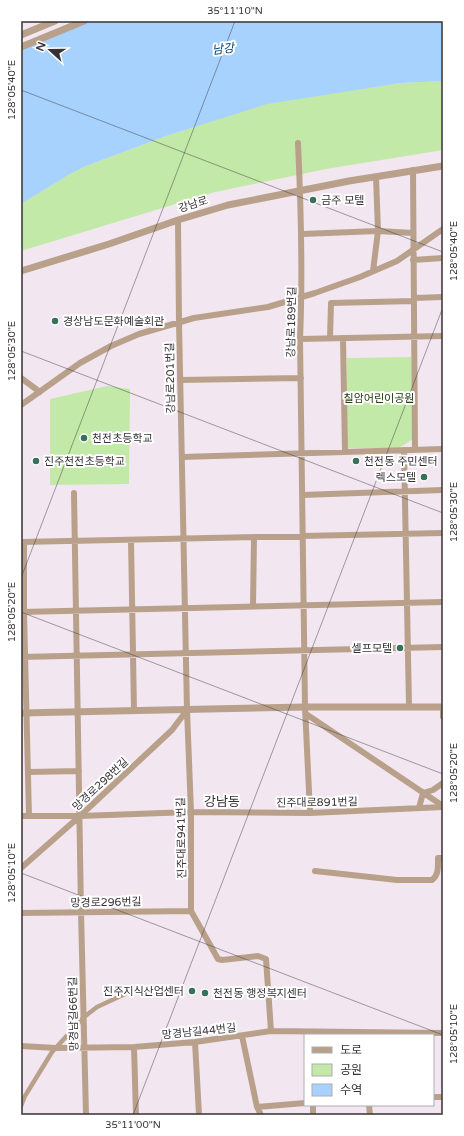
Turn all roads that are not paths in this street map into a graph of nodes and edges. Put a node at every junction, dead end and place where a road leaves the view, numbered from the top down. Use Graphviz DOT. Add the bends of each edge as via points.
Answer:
graph roads {
  1 [pos="55,21"];
  2 [pos="84,21"];
  3 [pos="21,35"];
  4 [pos="21,47"];
  5 [pos="298,143"];
  6 [pos="443,166"];
  7 [pos="413,170"];
  8 [pos="376,177"];
  9 [pos="300,191"];
  10 [pos="178,220"];
  11 [pos="443,229"];
  12 [pos="378,231"];
  13 [pos="413,233"];
  14 [pos="302,234"];
  15 [pos="413,250"];
  16 [pos="443,258"];
  17 [pos="413,260"];
  18 [pos="21,271"];
  19 [pos="373,271"];
  20 [pos="302,297"];
  21 [pos="443,297"];
  22 [pos="414,300"];
  23 [pos="179,322"];
  24 [pos="443,336"];
  25 [pos="414,337"];
  26 [pos="330,338"];
  27 [pos="343,338"];
  28 [pos="300,339"];
  29 [pos="21,378"];
  30 [pos="300,378"];
  31 [pos="180,380"];
  32 [pos="40,392"];
  33 [pos="21,405"];
  34 [pos="443,449"];
  35 [pos="404,450"];
  36 [pos="415,450"];
  37 [pos="345,452"];
  38 [pos="302,453"];
  39 [pos="182,457"];
  40 [pos="443,490"];
  41 [pos="405,492"];
  42 [pos="74,493"];
  43 [pos="302,495"];
  44 [pos="443,533"];
  45 [pos="406,534"];
  46 [pos="303,536"];
  47 [pos="254,537"];
  48 [pos="184,538"];
  49 [pos="131,540"];
  50 [pos="75,541"];
  51 [pos="22,542"];
  52 [pos="407,602"];
  53 [pos="443,602"];
  54 [pos="304,605"];
  55 [pos="253,606"];
  56 [pos="185,607"];
  57 [pos="132,609"];
  58 [pos="76,610"];
  59 [pos="23,612"];
  60 [pos="443,647"];
  61 [pos="408,648"];
  62 [pos="305,651"];
  63 [pos="186,654"];
  64 [pos="133,655"];
  65 [pos="77,656"];
  66 [pos="23,657"];
  67 [pos="409,706"];
  68 [pos="443,707"];
  69 [pos="187,710"];
  70 [pos="134,711"];
  71 [pos="306,711"];
  72 [pos="78,712"];
  73 [pos="24,713"];
  74 [pos="443,717"];
  75 [pos="79,771"];
  76 [pos="29,772"];
  77 [pos="443,783"];
  78 [pos="423,793"];
  79 [pos="443,807"];
  80 [pos="419,808"];
  81 [pos="191,812"];
  82 [pos="310,813"];
  83 [pos="21,816"];
  84 [pos="29,816"];
  85 [pos="80,816"];
  86 [pos="443,858"];
  87 [pos="21,868"];
  88 [pos="314,871"];
  89 [pos="191,911"];
  90 [pos="81,912"];
  91 [pos="21,913"];
  92 [pos="125,994"];
  93 [pos="84,1017"];
  94 [pos="271,1031"];
  95 [pos="366,1033"];
  96 [pos="443,1033"];
  97 [pos="242,1036"];
  98 [pos="195,1042"];
  99 [pos="21,1046"];
  100 [pos="134,1047"];
  101 [pos="56,1048"];
  102 [pos="84,1048"];
  103 [pos="304,1103"];
  104 [pos="21,1106"];
  105 [pos="257,1107"];
  106 [pos="86,1115"];
  107 [pos="136,1115"];
  108 [pos="199,1115"];
  109 [pos="261,1115"];
  1 -- 3 [label="street"];
  2 -- 4 [label="street"];
  5 -- 9 [label="street, 강남로189번길"];
  6 -- 7 [label="street, 강남로"];
  7 -- 8 [label="street, 강남로"];
  7 -- 13 [label="street"];
  8 -- 9 [label="street, 강남로"];
  8 -- 12 [label="street"];
  9 -- 10 [label="street, 강남로" via="228,205"];
  9 -- 14 [label="street, 강남로189번길"];
  10 -- 18 [label="street, 강남로"];
  10 -- 23 [label="street, 강남로201번길"];
  11 -- 15 [label="street"];
  12 -- 13 [label="street"];
  12 -- 14 [label="street"];
  12 -- 19 [label="street"];
  13 -- 15 [label="street"];
  14 -- 20 [label="street, 강남로189번길"];
  15 -- 17 [label="street"];
  15 -- 19 [label="street" via="397,261"];
  16 -- 17 [label="street"];
  17 -- 22 [label="street"];
  19 -- 20 [label="street"];
  20 -- 23 [label="street" via="268,307"];
  20 -- 28 [label="street, 강남로189번길"];
  21 -- 22 [label="street"];
  22 -- 25 [label="street"];
  22 -- 26 [label="street" via="331,303"];
  23 -- 31 [label="street, 강남로201번길"];
  23 -- 32 [label="street" via="111,346"];
  24 -- 25 [label="street"];
  25 -- 27 [label="street"];
  25 -- 36 [label="street"];
  26 -- 27 [label="street"];
  26 -- 28 [label="street"];
  27 -- 37 [label="street"];
  28 -- 30 [label="street, 강남로189번길"];
  29 -- 32 [label="street"];
  30 -- 31 [label="street"];
  30 -- 38 [label="street, 강남로189번길"];
  31 -- 39 [label="street, 강남로201번길"];
  32 -- 33 [label="street"];
  34 -- 36 [label="street"];
  35 -- 36 [label="street"];
  35 -- 37 [label="street"];
  35 -- 41 [label="street"];
  37 -- 38 [label="street"];
  38 -- 39 [label="street"];
  38 -- 43 [label="street, 강남로189번길"];
  39 -- 48 [label="street, 강남로201번길"];
  40 -- 41 [label="street"];
  41 -- 43 [label="street"];
  41 -- 45 [label="street"];
  42 -- 50 [label="street, 망경남길66번길"];
  43 -- 46 [label="street, 강남로189번길"];
  44 -- 45 [label="street"];
  45 -- 46 [label="street"];
  45 -- 52 [label="street"];
  46 -- 47 [label="street"];
  46 -- 54 [label="street, 강남로189번길"];
  47 -- 48 [label="street"];
  47 -- 55 [label="street"];
  48 -- 49 [label="street"];
  48 -- 56 [label="street, 강남로201번길"];
  49 -- 50 [label="street"];
  49 -- 57 [label="street"];
  50 -- 51 [label="street"];
  50 -- 58 [label="street, 망경남길66번길"];
  51 -- 59 [label="street"];
  52 -- 53 [label="street"];
  52 -- 54 [label="street"];
  52 -- 61 [label="street"];
  54 -- 55 [label="street"];
  54 -- 62 [label="street, 강남로189번길"];
  55 -- 56 [label="street"];
  56 -- 57 [label="street"];
  56 -- 63 [label="street, 진주대로941번길"];
  57 -- 58 [label="street"];
  57 -- 64 [label="street"];
  58 -- 59 [label="street"];
  58 -- 65 [label="street, 망경남길66번길"];
  59 -- 66 [label="street"];
  60 -- 61 [label="street"];
  61 -- 62 [label="street"];
  61 -- 67 [label="street"];
  62 -- 63 [label="street"];
  62 -- 71 [label="street, 강남로189번길"];
  63 -- 64 [label="street"];
  63 -- 69 [label="street, 진주대로941번길"];
  64 -- 65 [label="street"];
  64 -- 70 [label="street"];
  65 -- 66 [label="street"];
  65 -- 72 [label="street, 망경남길66번길"];
  66 -- 73 [label="street"];
  67 -- 68 [label="street"];
  67 -- 71 [label="street"];
  68 -- 74 [label="street"];
  69 -- 70 [label="street"];
  69 -- 71 [label="street"];
  69 -- 81 [label="street, 진주대로941번길"];
  69 -- 85 [label="street, 망경로298번길" via="172,730"];
  70 -- 72 [label="street"];
  71 -- 78 [label="street"];
  71 -- 82 [label="street, 강남로189번길"];
  72 -- 73 [label="street"];
  72 -- 75 [label="street, 망경남길66번길"];
  73 -- 76 [label="street"];
  75 -- 76 [label="street"];
  75 -- 85 [label="street, 망경남길66번길"];
  76 -- 84 [label="street"];
  77 -- 78 [label="street"];
  78 -- 79 [label="street"];
  78 -- 80 [label="street"];
  79 -- 80 [label="street, 진주대로891번길"];
  80 -- 82 [label="street, 진주대로891번길"];
  81 -- 82 [label="street, 진주대로891번길"];
  81 -- 85 [label="street, 진주대로891번길"];
  81 -- 89 [label="street, 진주대로941번길"];
  83 -- 84 [label="street, 진주대로891번길"];
  84 -- 85 [label="street, 진주대로891번길"];
  85 -- 87 [label="street, 망경로298번길"];
  85 -- 90 [label="street, 망경남길66번길"];
  86 -- 88 [label="street" via="438,858 438,871 432,880 397,880"];
  89 -- 90 [label="street, 망경로296번길"];
  89 -- 94 [label="street, 진주대로941번길" via="218,959 258,956 266,959"];
  90 -- 91 [label="street, 망경로296번길"];
  90 -- 93 [label="street, 망경남길66번길"];
  92 -- 93 [label="street" via="97,1007"];
  93 -- 101 [label="street"];
  93 -- 102 [label="street, 망경남길66번길"];
  94 -- 95 [label="street"];
  94 -- 97 [label="street"];
  95 -- 96 [label="street"];
  97 -- 98 [label="street, 망경남길44번길"];
  97 -- 105 [label="street, 망경남길44번길"];
  98 -- 100 [label="street, 망경남길44번길"];
  98 -- 108 [label="street"];
  99 -- 101 [label="street, 망경남길44번길"];
  100 -- 102 [label="street, 망경남길44번길"];
  100 -- 107 [label="street"];
  101 -- 102 [label="street, 망경남길44번길"];
  101 -- 104 [label="street"];
  102 -- 106 [label="street, 망경남길66번길"];
  103 -- 105 [label="street"];
  105 -- 109 [label="street, 망경남길44번길"];
}
